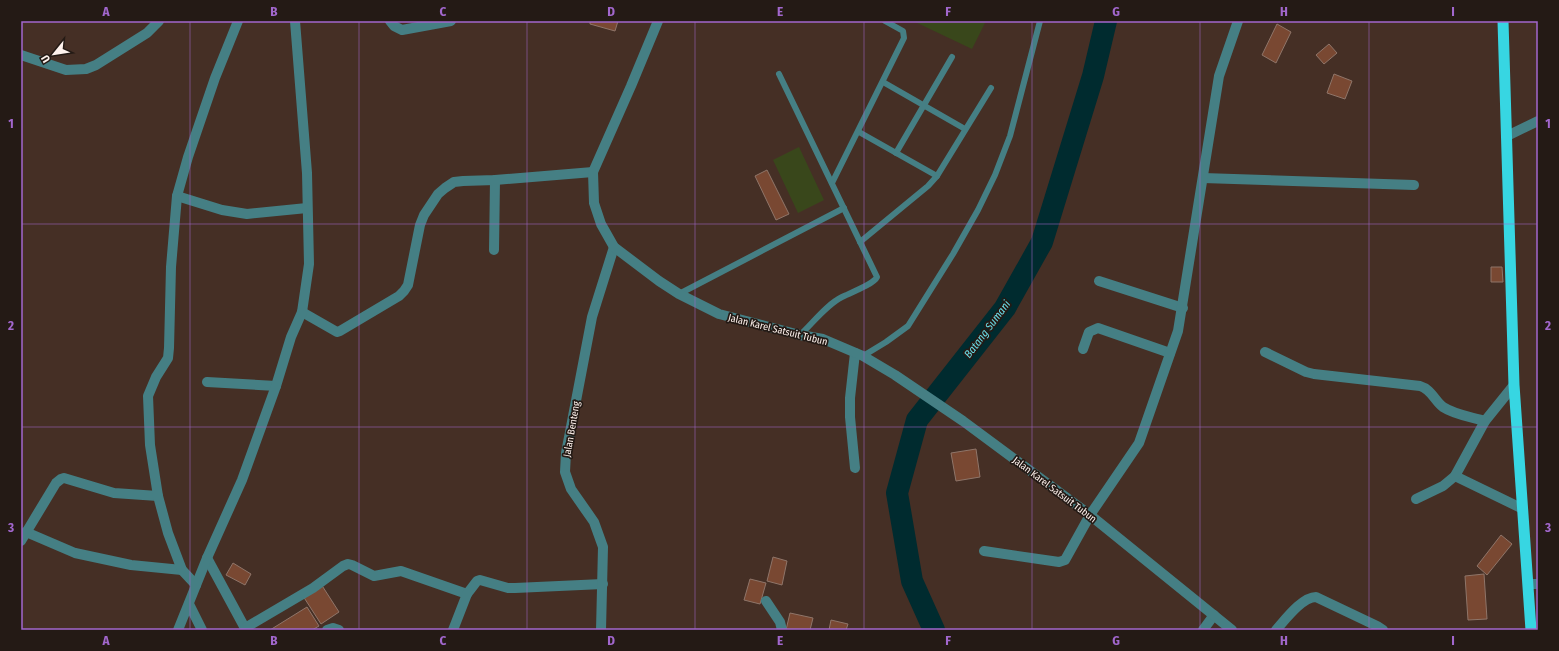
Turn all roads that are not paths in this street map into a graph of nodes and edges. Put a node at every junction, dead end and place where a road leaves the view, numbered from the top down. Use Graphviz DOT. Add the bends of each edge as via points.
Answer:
graph roads {
  1 [pos="159,21"];
  2 [pos="238,21"];
  3 [pos="295,21"];
  4 [pos="390,21"];
  5 [pos="451,21"];
  6 [pos="658,21"];
  7 [pos="885,21"];
  8 [pos="1040,21"];
  9 [pos="1238,21"];
  10 [pos="1503,21"];
  11 [pos="21,56"];
  12 [pos="952,57"];
  13 [pos="780,74"];
  14 [pos="883,82"];
  15 [pos="991,88"];
  16 [pos="924,106"];
  17 [pos="1538,121"];
  18 [pos="965,129"];
  19 [pos="858,132"];
  20 [pos="1507,136"];
  21 [pos="896,153"];
  22 [pos="593,172"];
  23 [pos="936,176"];
  24 [pos="1203,178"];
  25 [pos="496,180"];
  26 [pos="832,183"];
  27 [pos="1414,185"];
  28 [pos="177,196"];
  29 [pos="307,208"];
  30 [pos="844,208"];
  31 [pos="860,242"];
  32 [pos="614,247"];
  33 [pos="494,250"];
  34 [pos="1099,281"];
  35 [pos="679,294"];
  36 [pos="1183,308"];
  37 [pos="302,312"];
  38 [pos="800,335"];
  39 [pos="1083,349"];
  40 [pos="1265,352"];
  41 [pos="1170,353"];
  42 [pos="859,354"];
  43 [pos="207,382"];
  44 [pos="1514,385"];
  45 [pos="276,386"];
  46 [pos="1485,421"];
  47 [pos="855,468"];
  48 [pos="1455,476"];
  49 [pos="158,496"];
  50 [pos="1416,499"];
  51 [pos="1524,509"];
  52 [pos="1090,515"];
  53 [pos="24,536"];
  54 [pos="984,551"];
  55 [pos="207,558"];
  56 [pos="182,570"];
  57 [pos="603,584"];
  58 [pos="1534,584"];
  59 [pos="196,585"];
  60 [pos="467,594"];
  61 [pos="766,601"];
  62 [pos="189,604"];
  63 [pos="1214,615"];
  64 [pos="246,629"];
  65 [pos="178,630"];
  66 [pos="202,630"];
  67 [pos="327,630"];
  68 [pos="339,630"];
  69 [pos="453,630"];
  70 [pos="601,630"];
  71 [pos="782,630"];
  72 [pos="1203,630"];
  73 [pos="1232,630"];
  74 [pos="1276,630"];
  75 [pos="1383,630"];
  76 [pos="1531,630"];
  1 -- 11 [label="street" via="147,33 86,69 66,70"];
  2 -- 28 [label="street" via="212,85"];
  3 -- 29 [label="street" via="307,173"];
  4 -- 5 [label="street" via="402,30"];
  6 -- 22 [label="street, Jalan Karel Satsuit Tubun"];
  7 -- 14 [label="lane" via="901,29 905,34"];
  8 -- 42 [label="lane" via="1010,136 978,210 908,326 886,342"];
  9 -- 24 [label="street" via="1219,76"];
  10 -- 20 [label="highway"];
  12 -- 16 [label="lane"];
  13 -- 26 [label="lane"];
  14 -- 16 [label="lane"];
  14 -- 19 [label="lane"];
  15 -- 18 [label="lane"];
  16 -- 18 [label="lane"];
  16 -- 21 [label="lane"];
  17 -- 20 [label="street"];
  18 -- 23 [label="lane"];
  19 -- 21 [label="lane"];
  19 -- 26 [label="lane"];
  20 -- 44 [label="highway"];
  21 -- 23 [label="lane"];
  22 -- 25 [label="street"];
  22 -- 32 [label="street, Jalan Karel Satsuit Tubun" via="594,203 601,224"];
  23 -- 31 [label="lane" via="924,191"];
  24 -- 27 [label="street"];
  24 -- 36 [label="street"];
  25 -- 33 [label="street"];
  25 -- 37 [label="street" via="454,182 438,194 420,225 408,285 399,296 337,332"];
  26 -- 30 [label="lane"];
  28 -- 29 [label="street" via="222,210 247,214"];
  28 -- 49 [label="street" via="171,267 168,358 148,396 150,445"];
  29 -- 37 [label="street" via="309,264"];
  30 -- 31 [label="lane"];
  30 -- 35 [label="lane"];
  31 -- 38 [label="lane" via="877,279 839,298"];
  32 -- 35 [label="street, Jalan Karel Satsuit Tubun"];
  32 -- 57 [label="street, Jalan Benteng" via="592,317 566,453 565,472 571,489 594,522 603,547"];
  34 -- 36 [label="street"];
  35 -- 38 [label="street, Jalan Karel Satsuit Tubun" via="719,314"];
  36 -- 41 [label="street"];
  37 -- 45 [label="street" via="291,337"];
  38 -- 42 [label="street, Jalan Karel Satsuit Tubun" via="822,339"];
  39 -- 41 [label="street" via="1089,332 1098,328"];
  40 -- 46 [label="street" via="1314,374 1420,386 1447,409"];
  41 -- 52 [label="street" via="1139,443"];
  42 -- 47 [label="street" via="850,398"];
  42 -- 52 [label="street, Jalan Karel Satsuit Tubun" via="963,421"];
  43 -- 45 [label="street"];
  44 -- 46 [label="street"];
  44 -- 51 [label="highway"];
  45 -- 55 [label="street" via="242,480"];
  46 -- 48 [label="street"];
  48 -- 50 [label="street" via="1443,486"];
  48 -- 51 [label="street"];
  49 -- 53 [label="street" via="114,493 64,478 56,483"];
  49 -- 56 [label="street"];
  51 -- 58 [label="highway"];
  52 -- 54 [label="street" via="1068,557 1062,562"];
  52 -- 63 [label="street, Jalan Karel Satsuit Tubun"];
  53 -- 56 [label="street" via="76,553 131,565"];
  55 -- 59 [label="street"];
  55 -- 64 [label="street"];
  56 -- 59 [label="street"];
  57 -- 60 [label="street" via="508,588 480,580 474,583"];
  57 -- 70 [label="street, Jalan Benteng"];
  58 -- 76 [label="highway"];
  59 -- 62 [label="street"];
  60 -- 64 [label="street" via="401,571 374,576 348,564"];
  60 -- 69 [label="street"];
  61 -- 71 [label="street" via="780,622"];
  62 -- 65 [label="street"];
  62 -- 66 [label="street"];
  63 -- 72 [label="street"];
  63 -- 73 [label="street, Jalan Karel Satsuit Tubun"];
  67 -- 68 [label="street"];
  74 -- 75 [label="street" via="1311,597 1321,598"];
}
